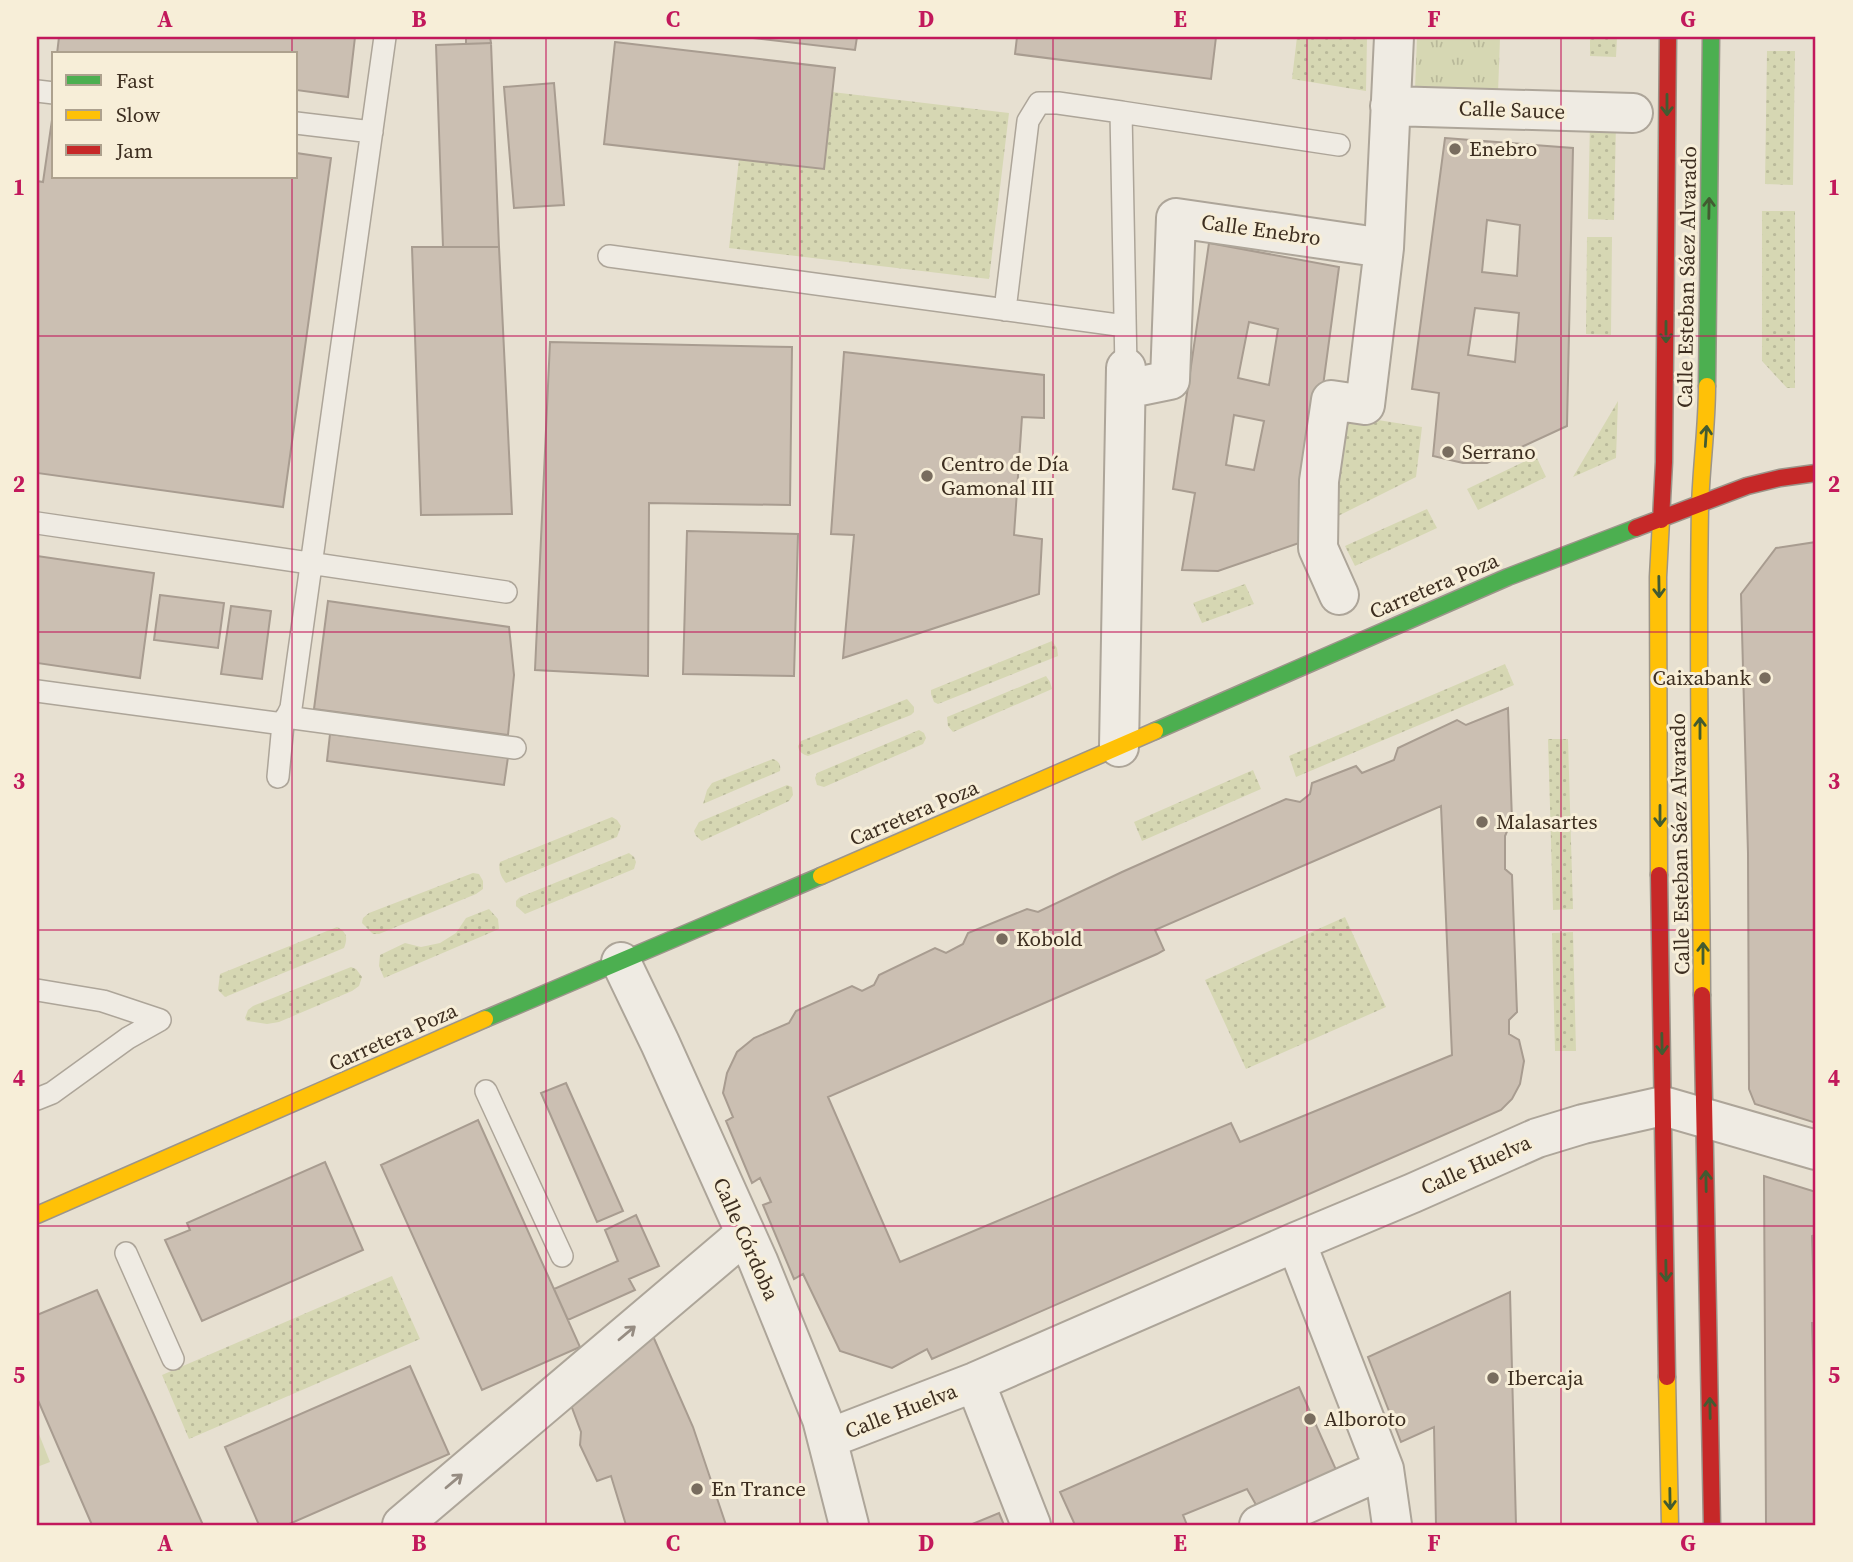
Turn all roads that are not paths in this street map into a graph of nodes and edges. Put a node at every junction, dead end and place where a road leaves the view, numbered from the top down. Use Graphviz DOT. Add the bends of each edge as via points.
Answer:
graph roads {
  1 [pos="385,37"];
  2 [pos="1394,37"];
  3 [pos="1668,37"];
  4 [pos="1711,37"];
  5 [pos="1390,106"];
  6 [pos="1121,112"];
  7 [pos="1633,113"];
  8 [pos="298,123"];
  9 [pos="372,132"];
  10 [pos="1339,145"];
  11 [pos="1384,248"];
  12 [pos="609,256"];
  13 [pos="1005,310"];
  14 [pos="1125,326"];
  15 [pos="1126,378"];
  16 [pos="1816,473"];
  17 [pos="1700,504"];
  18 [pos="1660,519"];
  19 [pos="37,523"];
  20 [pos="311,564"];
  21 [pos="506,592"];
  22 [pos="1339,595"];
  23 [pos="37,691"];
  24 [pos="285,721"];
  25 [pos="1119,747"];
  26 [pos="515,748"];
  27 [pos="278,777"];
  28 [pos="621,962"];
  29 [pos="37,990"];
  30 [pos="486,1091"];
  31 [pos="37,1100"];
  32 [pos="1663,1105"];
  33 [pos="1705,1118"];
  34 [pos="1816,1150"];
  35 [pos="37,1215"];
  36 [pos="745,1234"];
  37 [pos="1296,1242"];
  38 [pos="126,1253"];
  39 [pos="562,1256"];
  40 [pos="173,1359"];
  41 [pos="975,1382"];
  42 [pos="827,1439"];
  43 [pos="1384,1469"];
  44 [pos="402,1525"];
  45 [pos="849,1525"];
  46 [pos="1031,1525"];
  47 [pos="1259,1525"];
  48 [pos="1392,1525"];
  49 [pos="1670,1525"];
  50 [pos="1712,1525"];
  1 -- 9 [label="lane"];
  2 -- 5 [label="street"];
  3 -- 18 [label="main road, Calle Esteban Sáez Alvarado, one-way"];
  17 -- 4 [label="main road, Calle Esteban Sáez Alvarado, one-way" via="1707,420"];
  5 -- 7 [label="street, Calle Sauce"];
  5 -- 11 [label="street"];
  6 -- 10 [label="lane"];
  6 -- 13 [label="lane" via="1039,103 1028,121"];
  6 -- 14 [label="lane"];
  8 -- 9 [label="lane"];
  9 -- 20 [label="lane"];
  11 -- 15 [label="street, Calle Enebro" via="1176,218 1170,380"];
  11 -- 22 [label="street" via="1365,405 1331,400 1321,468 1318,548"];
  12 -- 13 [label="lane"];
  13 -- 14 [label="lane"];
  14 -- 15 [label="lane"];
  15 -- 25 [label="street"];
  16 -- 17 [label="main road, Carretera Poza" via="1747,486"];
  17 -- 18 [label="main road, Carretera Poza"];
  33 -- 17 [label="main road, Calle Esteban Sáez Alvarado, one-way"];
  18 -- 25 [label="main road, Carretera Poza" via="1508,577"];
  18 -- 32 [label="main road, Calle Esteban Sáez Alvarado, one-way"];
  19 -- 20 [label="lane"];
  20 -- 21 [label="lane"];
  20 -- 24 [label="lane" via="291,708"];
  23 -- 24 [label="lane"];
  24 -- 26 [label="lane"];
  24 -- 27 [label="lane"];
  25 -- 28 [label="main road, Carretera Poza"];
  28 -- 35 [label="main road, Carretera Poza"];
  28 -- 36 [label="street, Calle Córdoba"];
  29 -- 31 [label="lane" via="103,1001 160,1020"];
  30 -- 39 [label="lane"];
  32 -- 33 [label="street"];
  32 -- 37 [label="street, Calle Huelva" via="1537,1138"];
  32 -- 49 [label="main road, Calle Esteban Sáez Alvarado, one-way"];
  33 -- 34 [label="street"];
  50 -- 33 [label="main road, Calle Esteban Sáez Alvarado, one-way"];
  36 -- 42 [label="street, Calle Córdoba"];
  44 -- 36 [label="street, one-way"];
  37 -- 41 [label="street, Calle Huelva"];
  37 -- 43 [label="street"];
  38 -- 40 [label="lane"];
  41 -- 42 [label="street, Calle Huelva"];
  41 -- 46 [label="street, Calle Huelva"];
  42 -- 45 [label="street, Calle Córdoba"];
  43 -- 47 [label="street"];
  43 -- 48 [label="street"];
}
